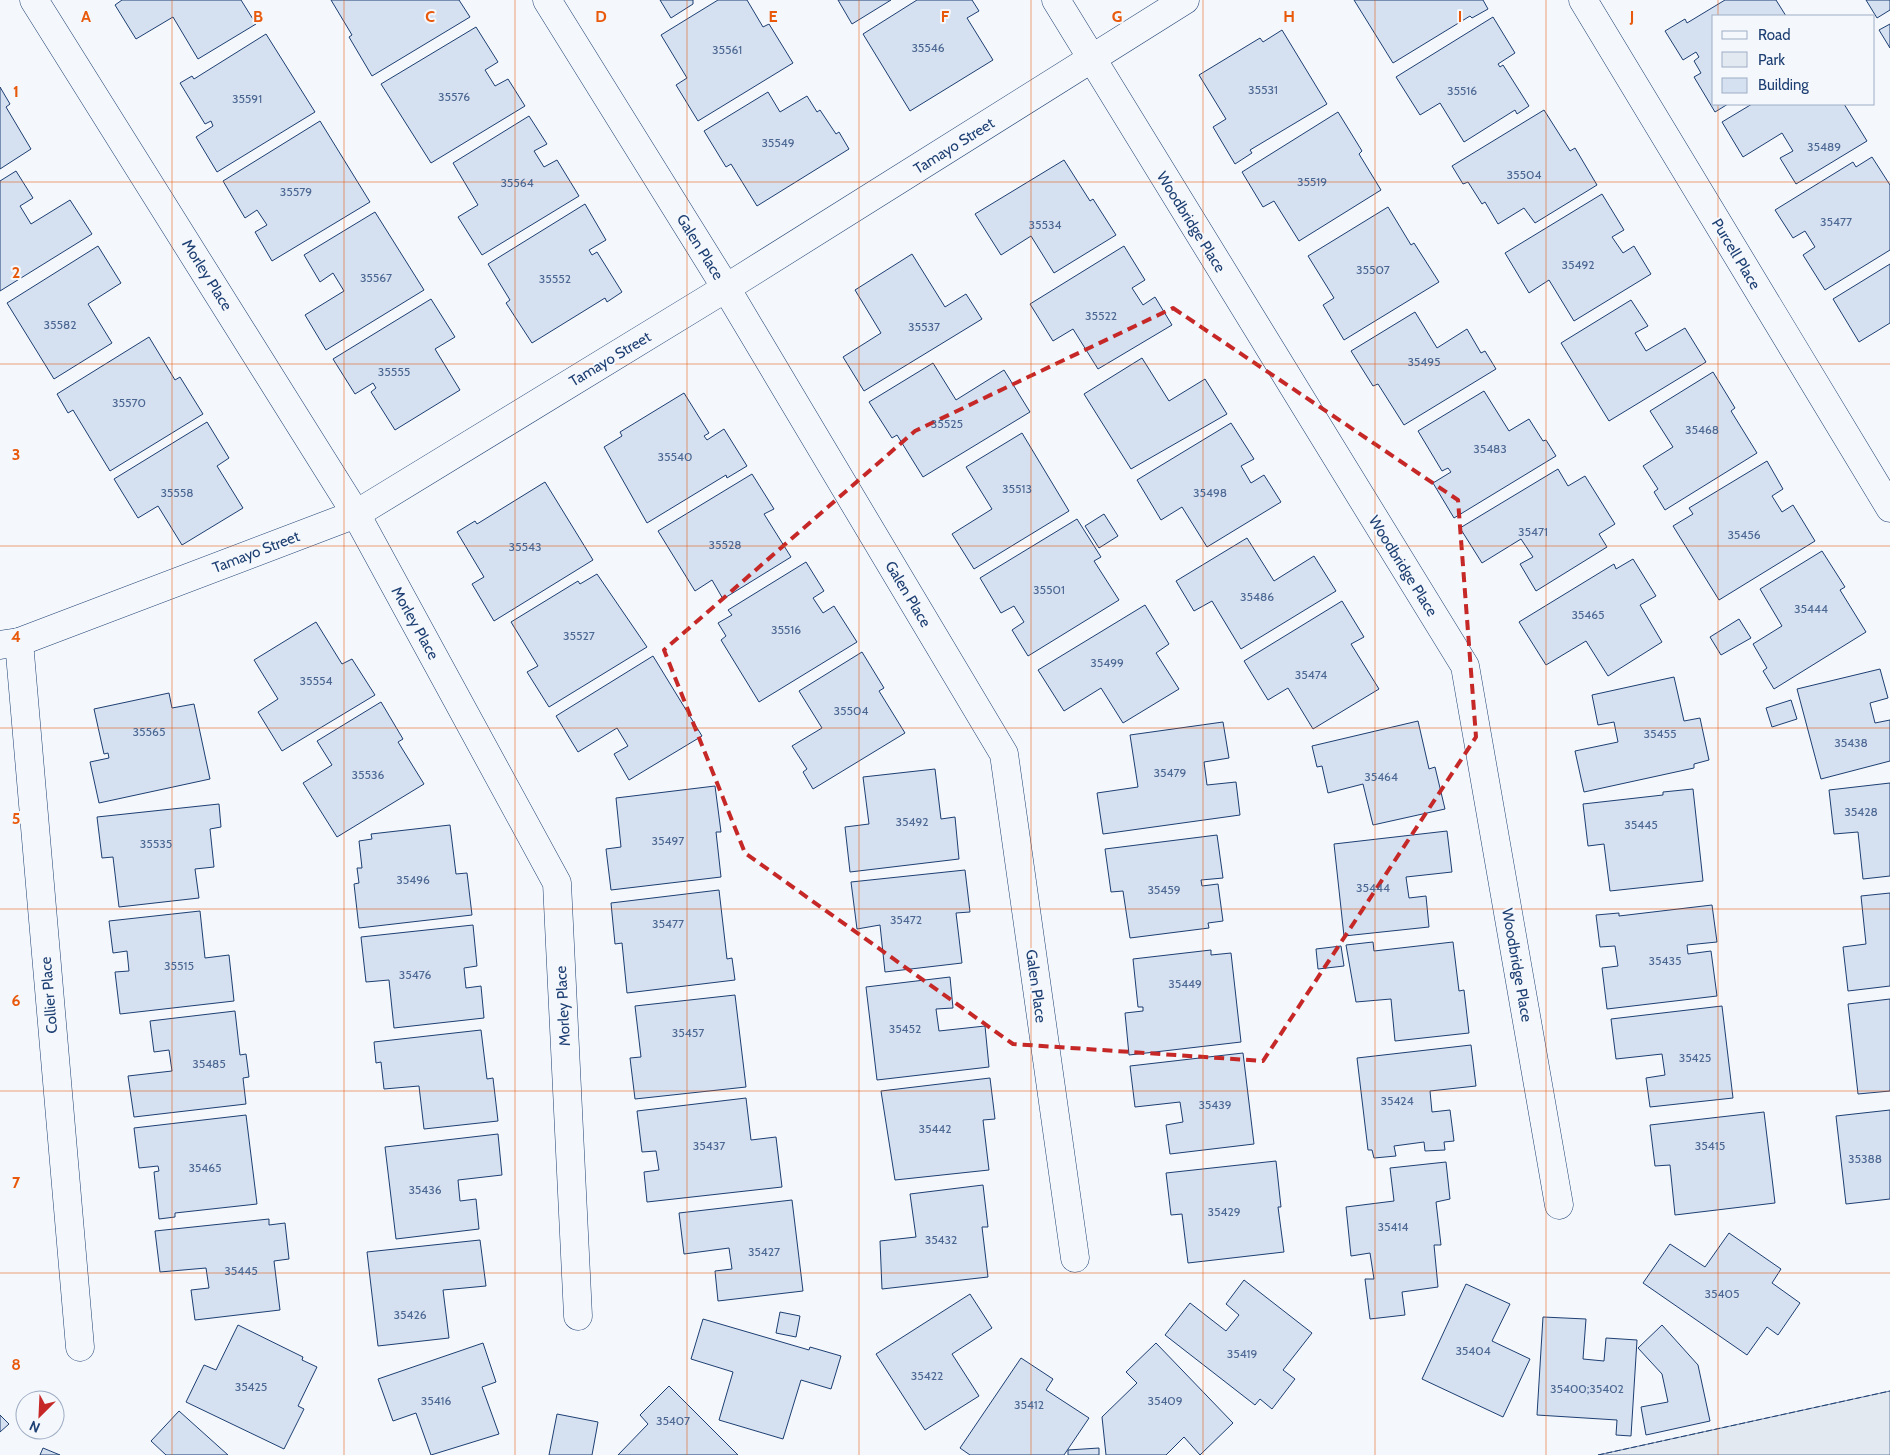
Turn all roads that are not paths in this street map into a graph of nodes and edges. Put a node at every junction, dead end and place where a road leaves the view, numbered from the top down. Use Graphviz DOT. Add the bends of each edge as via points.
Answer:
graph roads {
  1 [pos="34,0"];
  2 [pos="547,0"];
  3 [pos="1056,0"];
  4 [pos="1184,0"];
  5 [pos="1583,0"];
  6 [pos="1092,60"];
  7 [pos="726,288"];
  8 [pos="1890,508"];
  9 [pos="356,514"];
  10 [pos="9,644"];
  11 [pos="1559,1206"];
  12 [pos="1075,1258"];
  13 [pos="578,1316"];
  14 [pos="80,1347"];
  1 -- 9 [label="street, Morley Place"];
  2 -- 7 [label="street, Galen Place"];
  3 -- 6 [label="street, Woodbridge Place"];
  4 -- 6 [label="street, Tamayo Street"];
  5 -- 8 [label="street, Purcell Place"];
  6 -- 7 [label="street, Tamayo Street"];
  6 -- 11 [label="street, Woodbridge Place" via="1465,666"];
  7 -- 9 [label="street, Tamayo Street"];
  7 -- 12 [label="street, Galen Place" via="1004,754"];
  9 -- 10 [label="street, Tamayo Street"];
  9 -- 13 [label="street, Morley Place" via="557,883"];
  10 -- 14 [label="street, Collier Place"];
}
